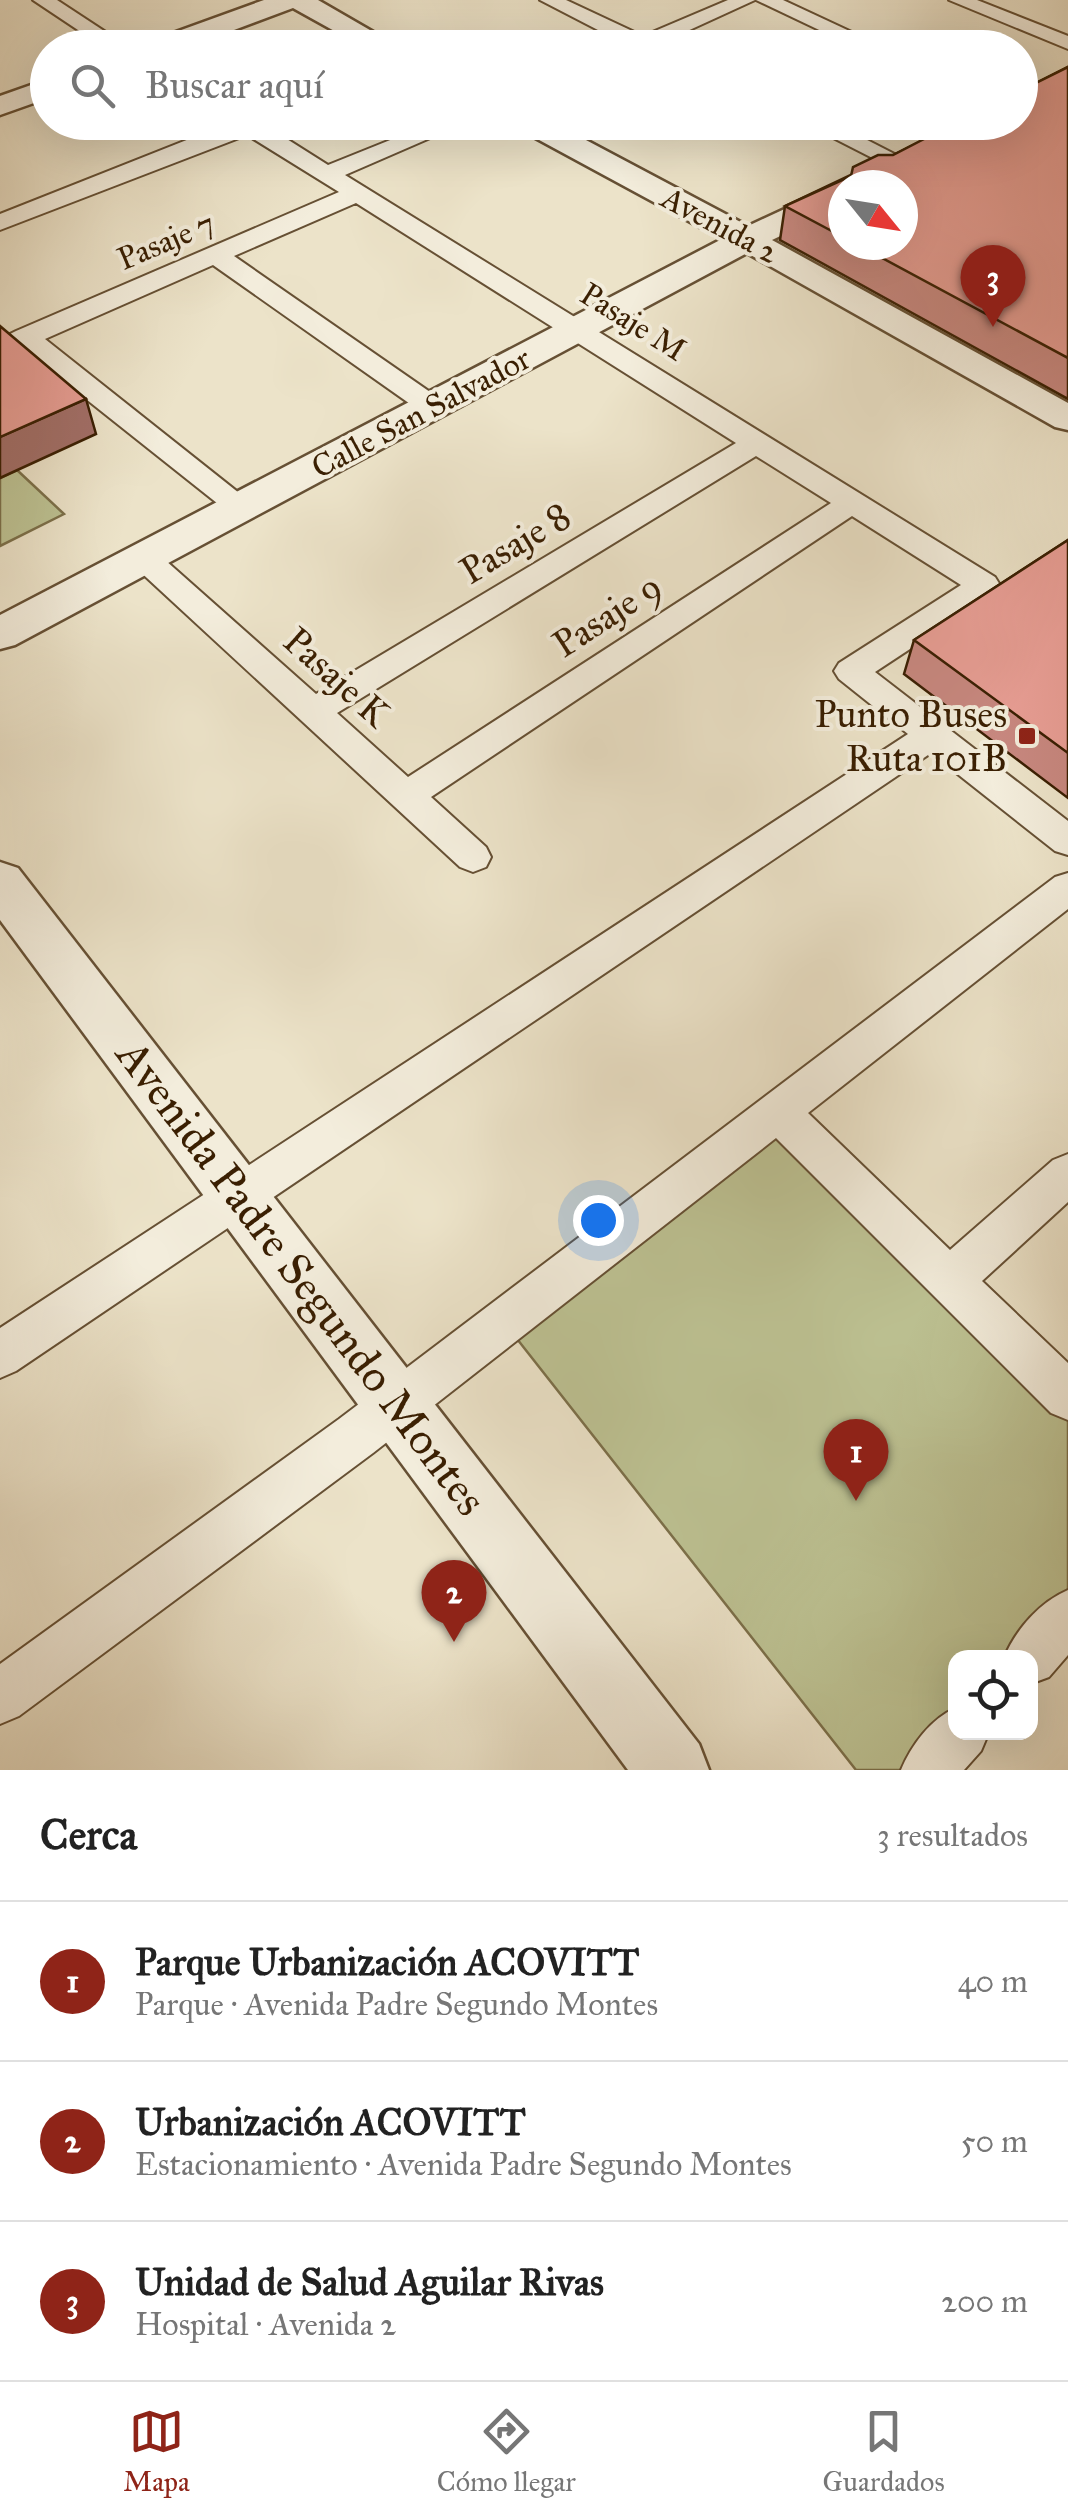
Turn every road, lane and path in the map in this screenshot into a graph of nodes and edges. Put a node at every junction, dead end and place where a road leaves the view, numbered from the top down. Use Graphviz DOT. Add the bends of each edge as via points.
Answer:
graph roads {
  1 [pos="42,0"];
  2 [pos="289,0"];
  3 [pos="298,0"];
  4 [pos="550,0"];
  5 [pos="746,0"];
  6 [pos="766,0"];
  7 [pos="959,0"];
  8 [pos="91,30"];
  9 [pos="207,30"];
  10 [pos="354,30"];
  11 [pos="611,30"];
  12 [pos="679,30"];
  13 [pos="835,30"];
  14 [pos="1035,30"];
  15 [pos="1038,31"];
  16 [pos="1068,43"];
  17 [pos="30,95"];
  18 [pos="0,106"];
  19 [pos="206,140"];
  20 [pos="272,140"];
  21 [pos="411,140"];
  22 [pos="562,140"];
  23 [pos="851,140"];
  24 [pos="936,148"];
  25 [pos="904,165"];
  26 [pos="893,170"];
  27 [pos="327,174"];
  28 [pos="358,193"];
  29 [pos="828,201"];
  30 [pos="0,223"];
  31 [pos="747,239"];
  32 [pos="215,255"];
  33 [pos="578,328"];
  34 [pos="13,343"];
  35 [pos="433,407"];
  36 [pos="1068,419"];
  37 [pos="758,442"];
  38 [pos="853,502"];
  39 [pos="242,508"];
  40 [pos="145,559"];
  41 [pos="0,634"];
  42 [pos="313,712"];
  43 [pos="932,735"];
  44 [pos="406,796"];
  45 [pos="1068,841"];
  46 [pos="472,857"];
  47 [pos="0,882"];
  48 [pos="1068,888"];
  49 [pos="777,1111"];
  50 [pos="1068,1174"];
  51 [pos="242,1198"];
  52 [pos="950,1280"];
  53 [pos="0,1356"];
  54 [pos="1068,1396"];
  55 [pos="398,1403"];
  56 [pos="1068,1616"];
  57 [pos="1037,1650"];
  58 [pos="0,1697"];
  59 [pos="955,1740"];
  60 [pos="673,1770"];
  61 [pos="928,1770"];
  1 -- 8 [label="street"];
  2 -- 9 [label="street"];
  3 -- 10 [label="street"];
  4 -- 11 [label="street"];
  5 -- 12 [label="street"];
  6 -- 13 [label="street"];
  7 -- 14 [label="street"];
  15 -- 16 [label="street"];
  17 -- 18 [label="street"];
  19 -- 30 [label="street"];
  20 -- 27 [label="street, Pasaje M"];
  21 -- 27 [label="street"];
  22 -- 31 [label="street, Avenida 2"];
  23 -- 25 [label="street"];
  24 -- 25 [label="street"];
  25 -- 26 [label="street"];
  27 -- 28 [label="street, Pasaje M"];
  28 -- 32 [label="street, Pasaje 7"];
  28 -- 33 [label="street, Pasaje M"];
  29 -- 31 [label="street, Calle San Salvador"];
  31 -- 33 [label="street, Calle San Salvador"];
  31 -- 36 [label="street, Avenida 2"];
  32 -- 34 [label="street, Pasaje 7"];
  32 -- 35 [label="street"];
  33 -- 35 [label="street, Calle San Salvador"];
  33 -- 37 [label="street, Pasaje M"];
  34 -- 39 [label="street"];
  35 -- 39 [label="street, Calle San Salvador"];
  37 -- 38 [label="street, Pasaje M"];
  37 -- 42 [label="street, Pasaje 8"];
  38 -- 43 [label="street, Pasaje M" via="984,585 851,671"];
  38 -- 44 [label="street, Pasaje 9"];
  39 -- 40 [label="street, Calle San Salvador"];
  40 -- 41 [label="street, Calle San Salvador"];
  40 -- 42 [label="street, Pasaje K"];
  42 -- 44 [label="street, Pasaje K"];
  43 -- 45 [label="street"];
  43 -- 51 [label="street"];
  44 -- 46 [label="street, Pasaje K"];
  47 -- 51 [label="street, Avenida Padre Segundo Montes"];
  48 -- 49 [label="street"];
  49 -- 52 [label="street"];
  49 -- 55 [label="street"];
  50 -- 52 [label="street"];
  51 -- 53 [label="street"];
  51 -- 55 [label="street, Avenida Padre Segundo Montes"];
  52 -- 54 [label="street"];
  55 -- 58 [label="street"];
  55 -- 60 [label="street, Avenida Padre Segundo Montes"];
  56 -- 57 [label="street"];
  59 -- 61 [label="street"];
}
